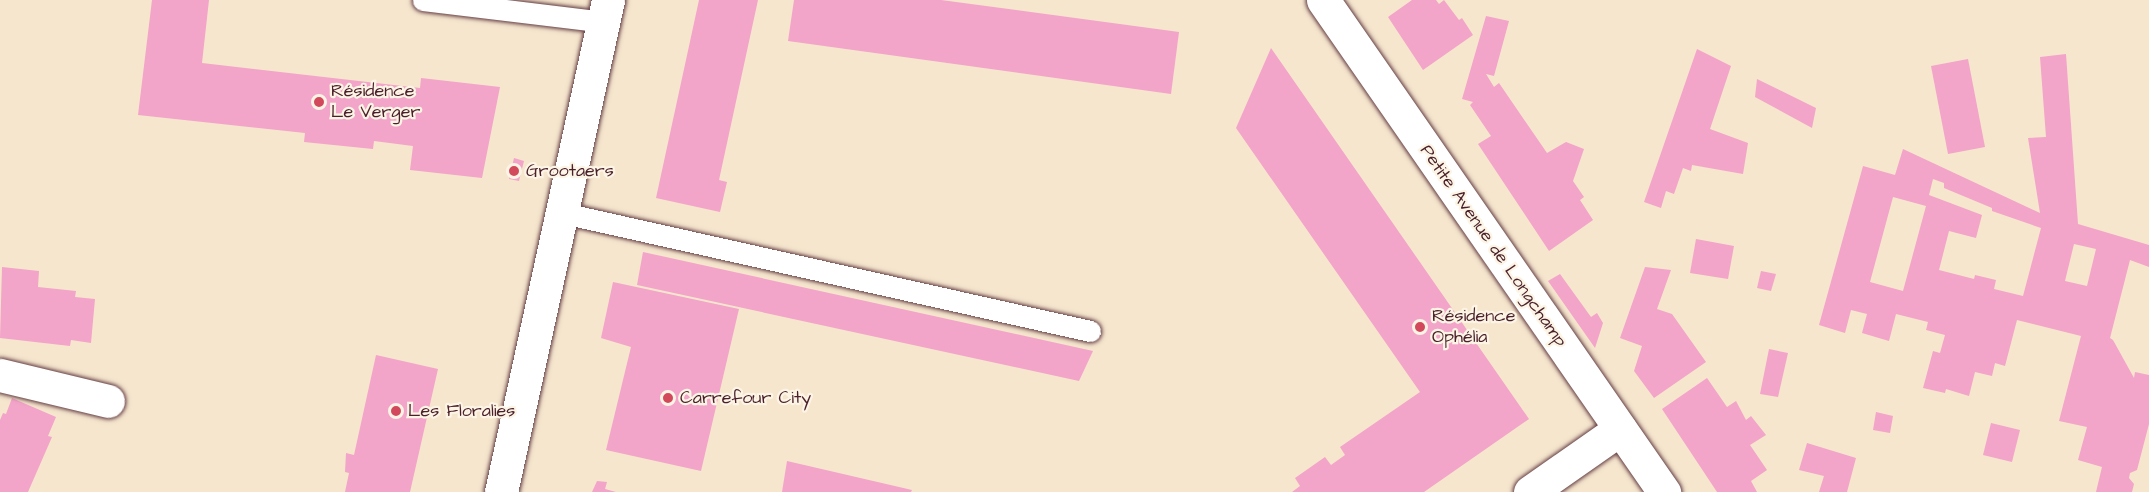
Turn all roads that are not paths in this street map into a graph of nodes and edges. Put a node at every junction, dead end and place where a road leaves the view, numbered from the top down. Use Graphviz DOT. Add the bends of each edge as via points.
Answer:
graph roads {
  1 [pos="423,0"];
  2 [pos="1323,0"];
  3 [pos="606,11"];
  4 [pos="563,213"];
  5 [pos="1090,331"];
  6 [pos="0,375"];
  7 [pos="108,401"];
  8 [pos="1620,429"];
  9 [pos="501,492"];
  10 [pos="1530,492"];
  11 [pos="1664,492"];
  1 -- 3 [label="lane"];
  2 -- 8 [label="street, Petite Avenue de Longchamp"];
  3 -- 4 [label="street"];
  4 -- 5 [label="lane"];
  4 -- 9 [label="street"];
  6 -- 7 [label="street"];
  8 -- 10 [label="street"];
  8 -- 11 [label="street, Petite Avenue de Longchamp"];
}
